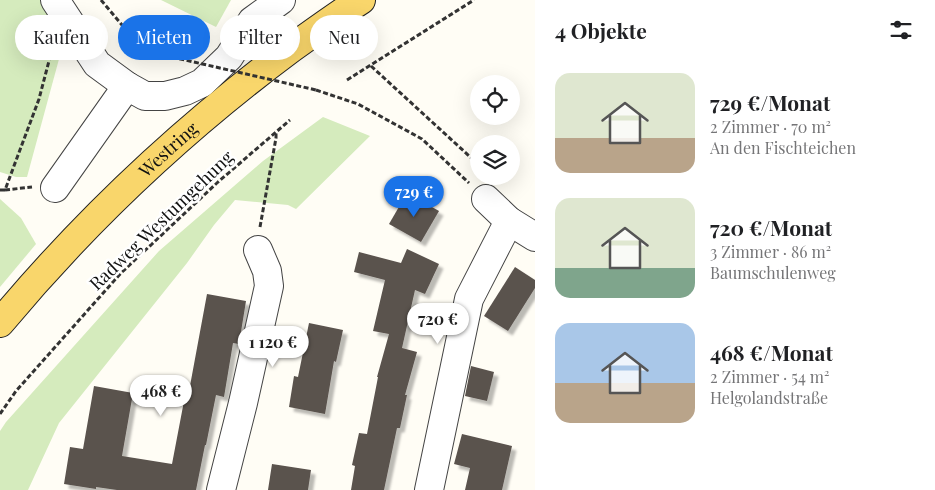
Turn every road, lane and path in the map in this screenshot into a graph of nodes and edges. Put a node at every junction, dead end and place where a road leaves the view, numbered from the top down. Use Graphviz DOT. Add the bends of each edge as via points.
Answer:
graph roads {
  1 [pos="101,0"];
  2 [pos="282,0"];
  3 [pos="360,0"];
  4 [pos="474,0"];
  5 [pos="57,3"];
  6 [pos="371,66"];
  7 [pos="347,80"];
  8 [pos="126,86"];
  9 [pos="290,120"];
  10 [pos="276,133"];
  11 [pos="470,157"];
  12 [pos="55,188"];
  13 [pos="0,190"];
  14 [pos="486,199"];
  15 [pos="509,221"];
  16 [pos="535,236"];
  17 [pos="258,250"];
  18 [pos="0,322"];
  19 [pos="0,414"];
  20 [pos="221,490"];
  21 [pos="429,490"];
  1 -- 14 [label="path, bridge" via="122,25 144,43 172,57 316,90 358,104 422,139"];
  2 -- 8 [label="street" via="252,21 229,57 202,83 185,92 165,96 145,96"];
  3 -- 18 [label="main road, Westring" via="265,68 141,173 75,239"];
  4 -- 6 [label="path"];
  5 -- 8 [label="street" via="98,64"];
  5 -- 13 [label="path" via="55,37 39,99 5,190"];
  6 -- 7 [label="path"];
  6 -- 11 [label="path"];
  8 -- 12 [label="street"];
  9 -- 10 [label="path, Radweg Westumgehung"];
  10 -- 17 [label="path"];
  10 -- 19 [label="path, Radweg Westumgehung" via="218,182 121,273"];
  14 -- 15 [label="street"];
  15 -- 16 [label="street"];
  15 -- 21 [label="street" via="470,299"];
  17 -- 20 [label="street" via="270,286"];
}
